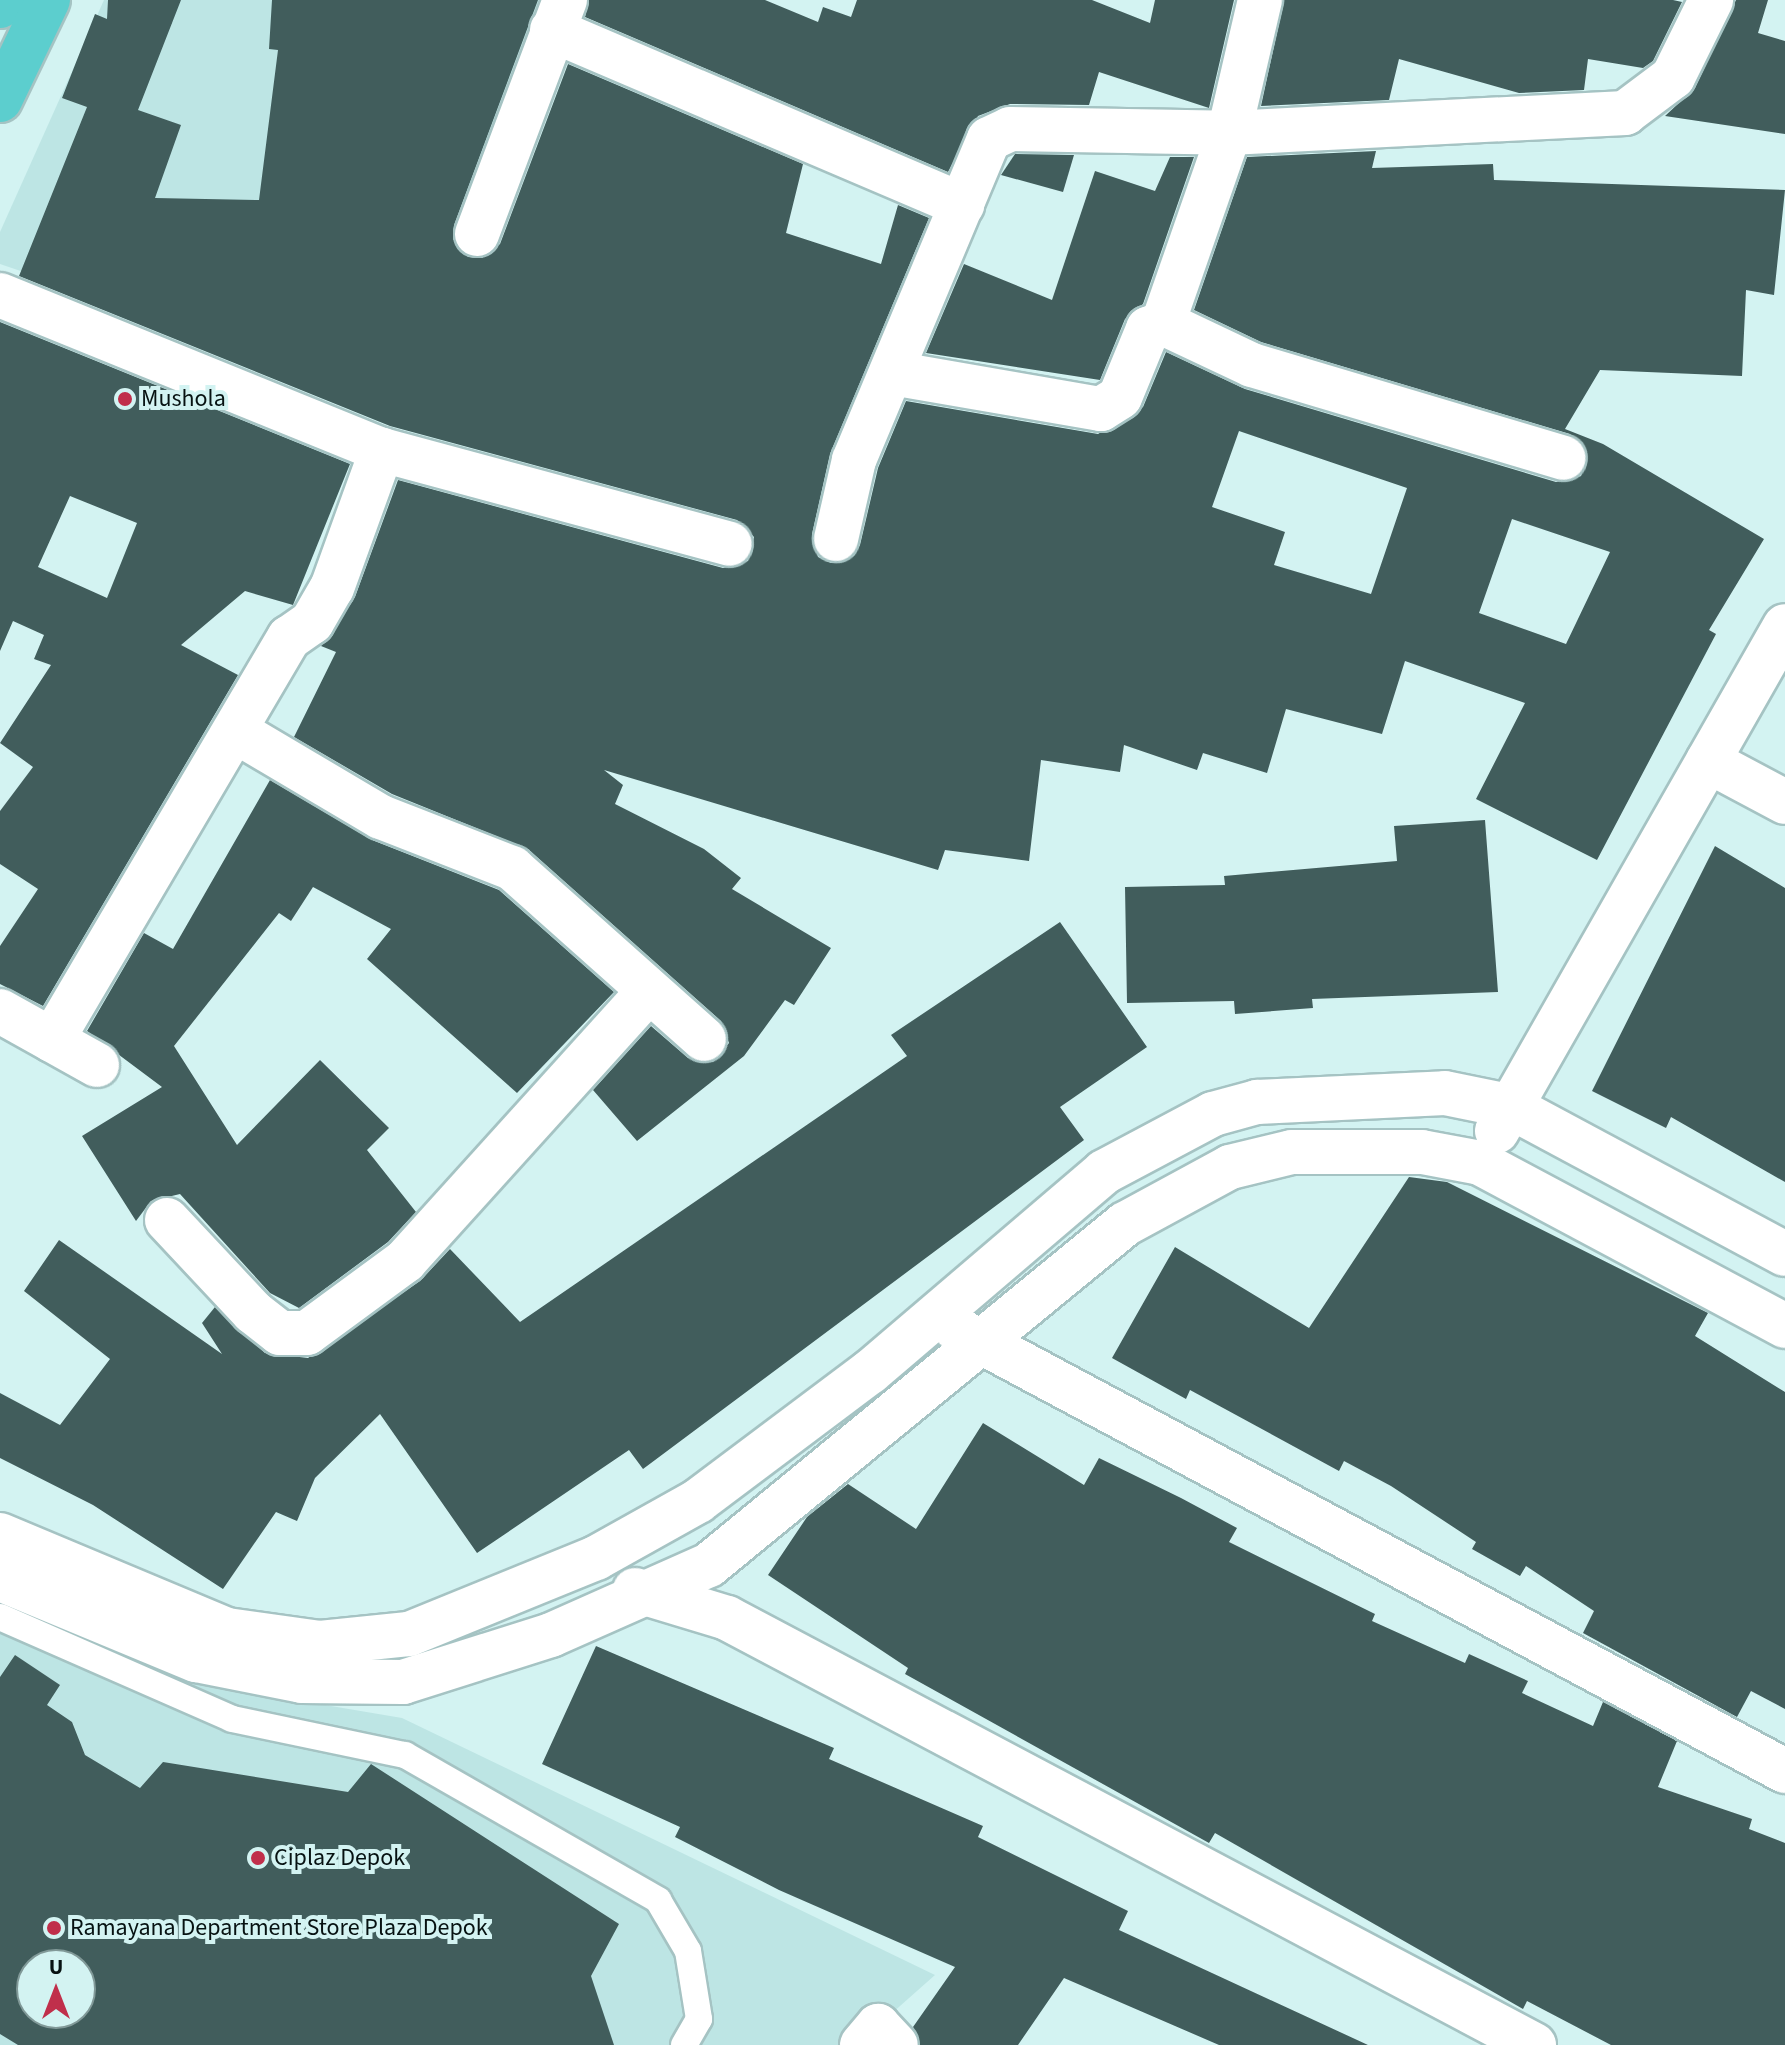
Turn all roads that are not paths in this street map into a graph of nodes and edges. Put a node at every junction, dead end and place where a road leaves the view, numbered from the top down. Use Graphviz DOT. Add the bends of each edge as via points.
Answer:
graph roads {
  1 [pos="3,0"];
  2 [pos="48,0"];
  3 [pos="1260,0"];
  4 [pos="1711,0"];
  5 [pos="0,6"];
  6 [pos="559,15"];
  7 [pos="0,100"];
  8 [pos="1229,133"];
  9 [pos="962,205"];
  10 [pos="477,234"];
  11 [pos="0,295"];
  12 [pos="1163,323"];
  13 [pos="892,373"];
  14 [pos="382,450"];
  15 [pos="1563,458"];
  16 [pos="836,539"];
  17 [pos="730,544"];
  18 [pos="1785,626"];
  19 [pos="237,732"];
  20 [pos="1708,761"];
  21 [pos="1785,802"];
  22 [pos="648,992"];
  23 [pos="0,1011"];
  24 [pos="704,1039"];
  25 [pos="52,1040"];
  26 [pos="97,1065"];
  27 [pos="1509,1106"];
  28 [pos="1480,1163"];
  29 [pos="167,1220"];
  30 [pos="1785,1254"];
  31 [pos="940,1315"];
  32 [pos="1785,1326"];
  33 [pos="976,1345"];
  34 [pos="0,1535"];
  35 [pos="596,1558"];
  36 [pos="0,1579"];
  37 [pos="642,1595"];
  38 [pos="0,1617"];
  39 [pos="259,1655"];
  40 [pos="1785,1771"];
  41 [pos="684,2045"];
  42 [pos="862,2045"];
  43 [pos="896,2045"];
  44 [pos="1534,2045"];
  1 -- 5 [label="highway"];
  2 -- 7 [label="highway"];
  3 -- 8 [label="street"];
  4 -- 8 [label="street" via="1673,77 1625,113"];
  6 -- 9 [label="street"];
  6 -- 10 [label="street"];
  8 -- 9 [label="street" via="1010,129 989,139"];
  8 -- 12 [label="street"];
  9 -- 13 [label="street"];
  11 -- 14 [label="street"];
  12 -- 13 [label="street" via="1148,329 1120,397 1101,409"];
  12 -- 15 [label="street" via="1252,365"];
  13 -- 16 [label="street" via="854,460"];
  14 -- 17 [label="street"];
  14 -- 19 [label="street" via="332,588 312,622 289,638"];
  18 -- 20 [label="street"];
  19 -- 22 [label="street" via="381,817 512,868"];
  19 -- 25 [label="street" via="147,869"];
  20 -- 21 [label="street"];
  20 -- 27 [label="street"];
  22 -- 24 [label="street"];
  22 -- 29 [label="street" via="405,1261 307,1333 280,1333 253,1312"];
  23 -- 25 [label="street"];
  25 -- 26 [label="street"];
  27 -- 28 [label="street"];
  27 -- 30 [label="street"];
  27 -- 31 [label="street" via="1445,1093 1353,1094 1213,1114 1104,1172"];
  28 -- 32 [label="street"];
  28 -- 33 [label="street" via="1349,1150 1292,1152 1230,1167 1125,1224"];
  31 -- 33 [label="street"];
  31 -- 35 [label="street" via="762,1457"];
  33 -- 37 [label="street" via="709,1565"];
  33 -- 40 [label="street"];
  34 -- 39 [label="street" via="171,1609"];
  35 -- 37 [label="street"];
  35 -- 39 [label="street" via="409,1634"];
  36 -- 39 [label="street" via="196,1660"];
  37 -- 39 [label="street" via="551,1635 403,1682 342,1684"];
  37 -- 44 [label="street" via="727,1618"];
  38 -- 41 [label="lane" via="232,1719 405,1755 658,1900 688,1951 699,2019"];
  42 -- 43 [label="street" via="878,2026"];
}
